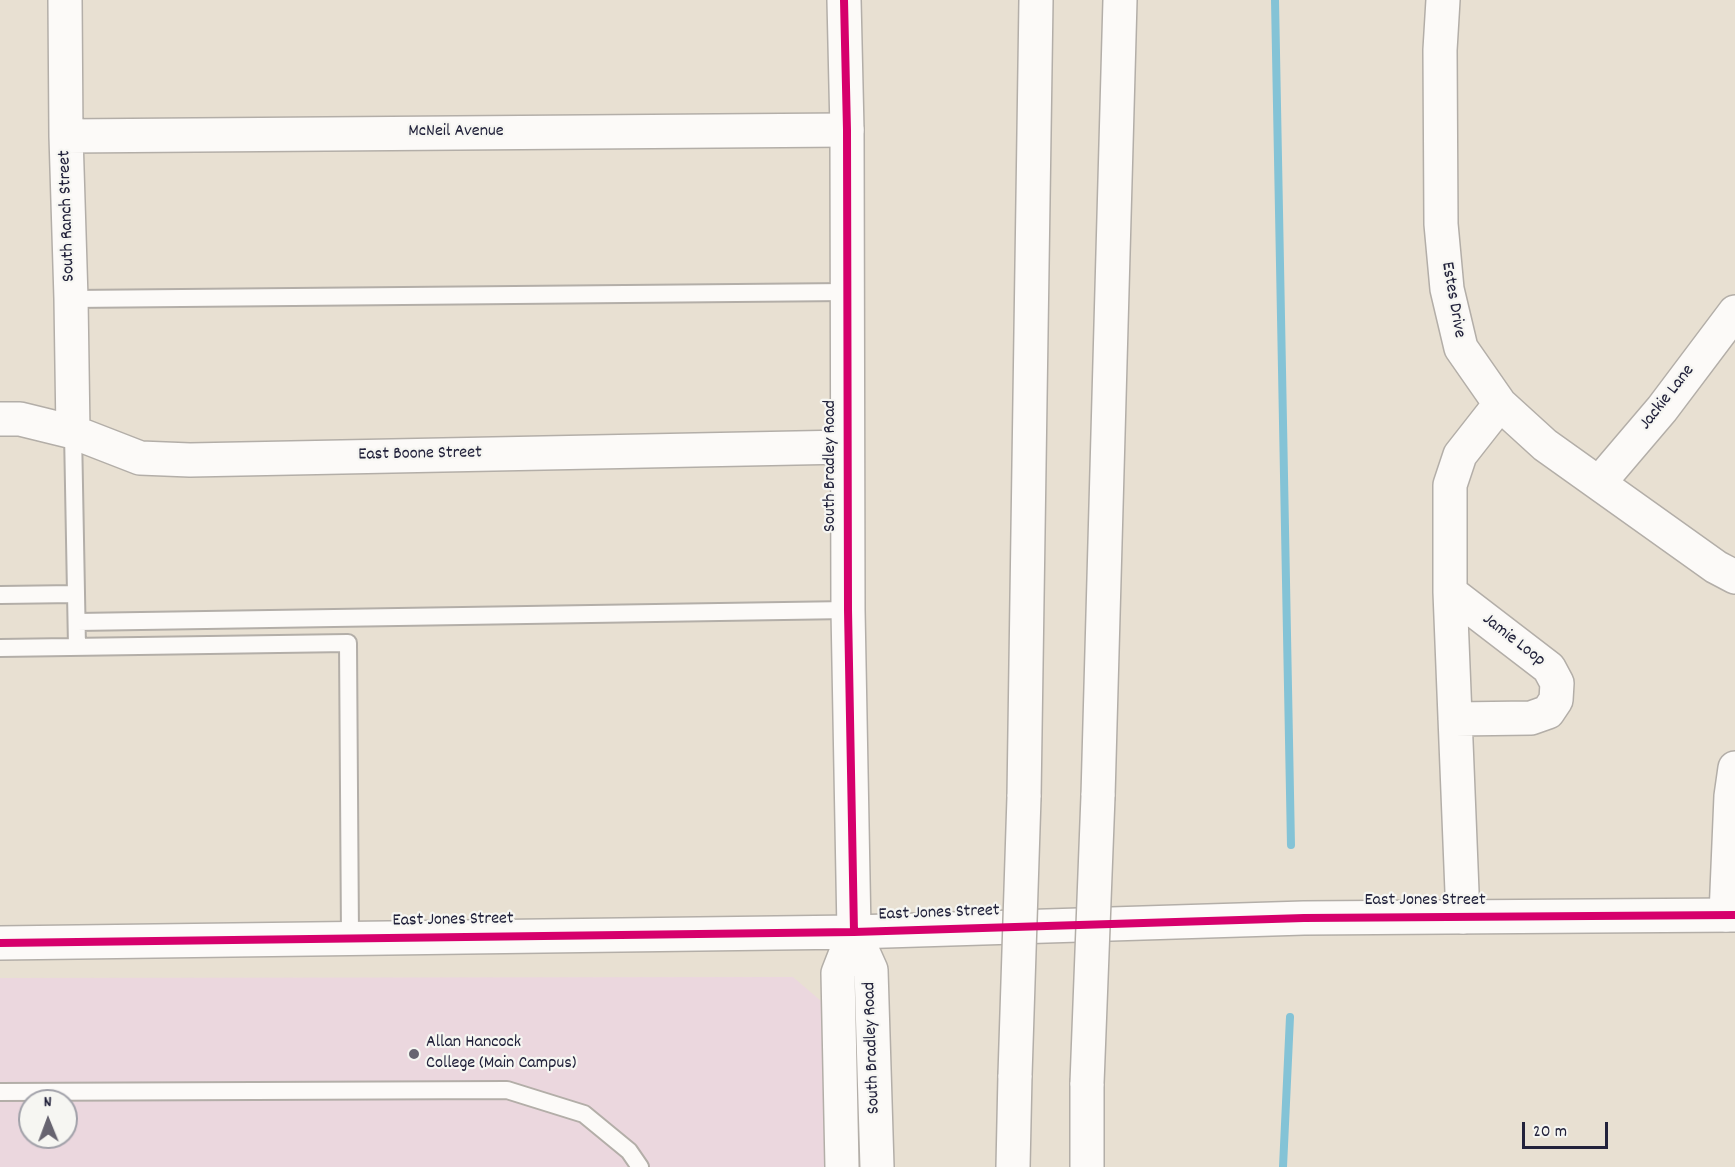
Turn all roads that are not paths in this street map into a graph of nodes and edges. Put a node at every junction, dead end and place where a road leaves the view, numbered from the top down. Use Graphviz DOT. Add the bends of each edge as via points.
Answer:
graph roads {
  1 [pos="65,0"];
  2 [pos="844,0"];
  3 [pos="1036,0"];
  4 [pos="1120,0"];
  5 [pos="1443,0"];
  6 [pos="847,130"];
  7 [pos="66,136"];
  8 [pos="847,292"];
  9 [pos="71,299"];
  10 [pos="1735,312"];
  11 [pos="1500,404"];
  12 [pos="0,419"];
  13 [pos="73,432"];
  14 [pos="847,447"];
  15 [pos="1599,483"];
  16 [pos="1735,577"];
  17 [pos="1450,592"];
  18 [pos="76,594"];
  19 [pos="0,595"];
  20 [pos="848,610"];
  21 [pos="77,622"];
  22 [pos="77,647"];
  23 [pos="0,648"];
  24 [pos="1455,719"];
  25 [pos="1735,768"];
  26 [pos="1730,915"];
  27 [pos="1463,917"];
  28 [pos="854,932"];
  29 [pos="350,938"];
  30 [pos="0,943"];
  31 [pos="0,1092"];
  32 [pos="640,1167"];
  33 [pos="842,1167"];
  34 [pos="877,1167"];
  35 [pos="1013,1167"];
  36 [pos="1087,1167"];
  1 -- 7 [label="main road, South Ranch Street"];
  2 -- 6 [label="main road, South Bradley Road"];
  3 -- 35 [label="main road, bridge" via="1024,797"];
  4 -- 36 [label="main road, bridge"];
  5 -- 11 [label="main road, Estes Drive" via="1441,224 1447,289 1461,348"];
  6 -- 7 [label="main road, McNeil Avenue"];
  6 -- 8 [label="main road, South Bradley Road"];
  7 -- 9 [label="main road, South Ranch Street"];
  8 -- 9 [label="lane"];
  8 -- 14 [label="main road, South Bradley Road"];
  9 -- 13 [label="main road, South Ranch Street"];
  10 -- 15 [label="main road, Jackie Lane" via="1662,409"];
  11 -- 15 [label="main road, Estes Drive" via="1545,445"];
  11 -- 17 [label="main road, Jamie Loop" via="1460,454 1450,485"];
  12 -- 13 [label="main road, East Boone Street" via="20,419"];
  13 -- 14 [label="main road, East Boone Street" via="140,458 190,460"];
  13 -- 18 [label="lane"];
  14 -- 20 [label="main road, South Bradley Road"];
  15 -- 16 [label="main road, Estes Drive"];
  17 -- 24 [label="main road, Jamie Loop"];
  17 -- 24 [label="main road, Jamie Loop" via="1549,668 1557,683 1556,700 1548,712 1531,718"];
  18 -- 19 [label="lane"];
  18 -- 21 [label="lane"];
  20 -- 21 [label="lane"];
  20 -- 28 [label="main road, South Bradley Road"];
  21 -- 22 [label="lane"];
  22 -- 23 [label="lane"];
  22 -- 29 [label="lane" via="348,643"];
  24 -- 27 [label="main road, Jamie Loop"];
  25 -- 26 [label="main road" via="1731,796"];
  26 -- 27 [label="main road, East Jones Street"];
  27 -- 28 [label="main road, East Jones Street"];
  28 -- 29 [label="main road, East Jones Street"];
  28 -- 33 [label="main road, South Bradley Road" via="838,972"];
  28 -- 34 [label="main road, South Bradley Road" via="871,970"];
  29 -- 30 [label="main road, East Jones Street"];
  31 -- 32 [label="lane" via="507,1090 584,1114 629,1151"];
}
